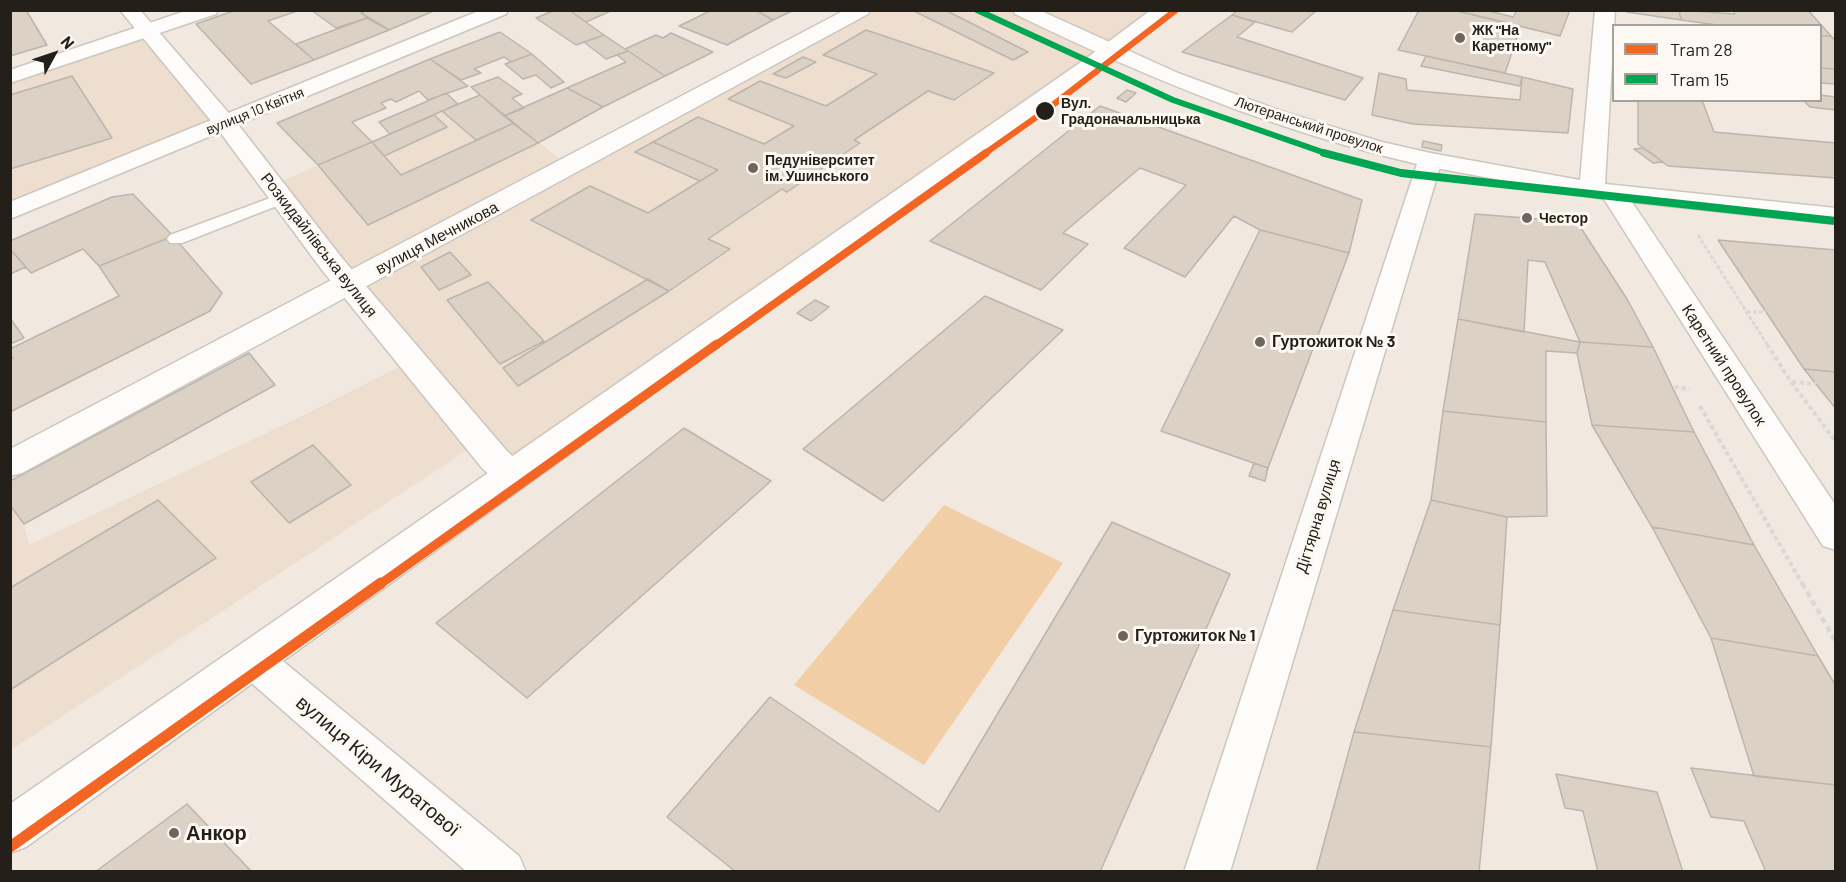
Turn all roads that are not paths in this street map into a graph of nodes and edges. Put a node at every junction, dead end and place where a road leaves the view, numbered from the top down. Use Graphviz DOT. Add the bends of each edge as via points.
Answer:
graph roads {
  1 [pos="129,10"];
  2 [pos="209,10"];
  3 [pos="499,10"];
  4 [pos="861,10"];
  5 [pos="1022,10"];
  6 [pos="1164,10"];
  7 [pos="1605,10"];
  8 [pos="145,32"];
  9 [pos="1109,53"];
  10 [pos="10,77"];
  11 [pos="225,123"];
  12 [pos="1430,160"];
  13 [pos="1602,192"];
  14 [pos="281,199"];
  15 [pos="10,211"];
  16 [pos="1836,216"];
  17 [pos="176,239"];
  18 [pos="350,285"];
  19 [pos="10,464"];
  20 [pos="512,476"];
  21 [pos="1836,536"];
  22 [pos="253,660"];
  23 [pos="10,831"];
  24 [pos="503,872"];
  25 [pos="1207,872"];
  1 -- 8 [label="street, Розкидайлівська вулиця"];
  2 -- 8 [label="street"];
  3 -- 11 [label="street, вулиця 10 Квітня"];
  4 -- 18 [label="street, вулиця Мечникова"];
  5 -- 9 [label="street, Лютеранський провулок"];
  6 -- 9 [label="street"];
  7 -- 13 [label="street"];
  8 -- 10 [label="street"];
  8 -- 11 [label="street, Розкидайлівська вулиця"];
  9 -- 12 [label="street, Лютеранський провулок" via="1338,137"];
  9 -- 20 [label="street"];
  11 -- 14 [label="street, Розкидайлівська вулиця"];
  11 -- 15 [label="street, вулиця 10 Квітня"];
  12 -- 13 [label="street, Лютеранський провулок"];
  12 -- 25 [label="street, Дігтярна вулиця"];
  13 -- 16 [label="street, Лютеранський провулок"];
  13 -- 21 [label="street, Каретний провулок"];
  14 -- 17 [label="lane"];
  14 -- 18 [label="street, Розкидайлівська вулиця"];
  18 -- 19 [label="street, вулиця Мечникова"];
  18 -- 20 [label="street, Розкидайлівська вулиця"];
  20 -- 22 [label="street"];
  22 -- 23 [label="street"];
  22 -- 24 [label="street, вулиця Кіри Муратової"];
}
